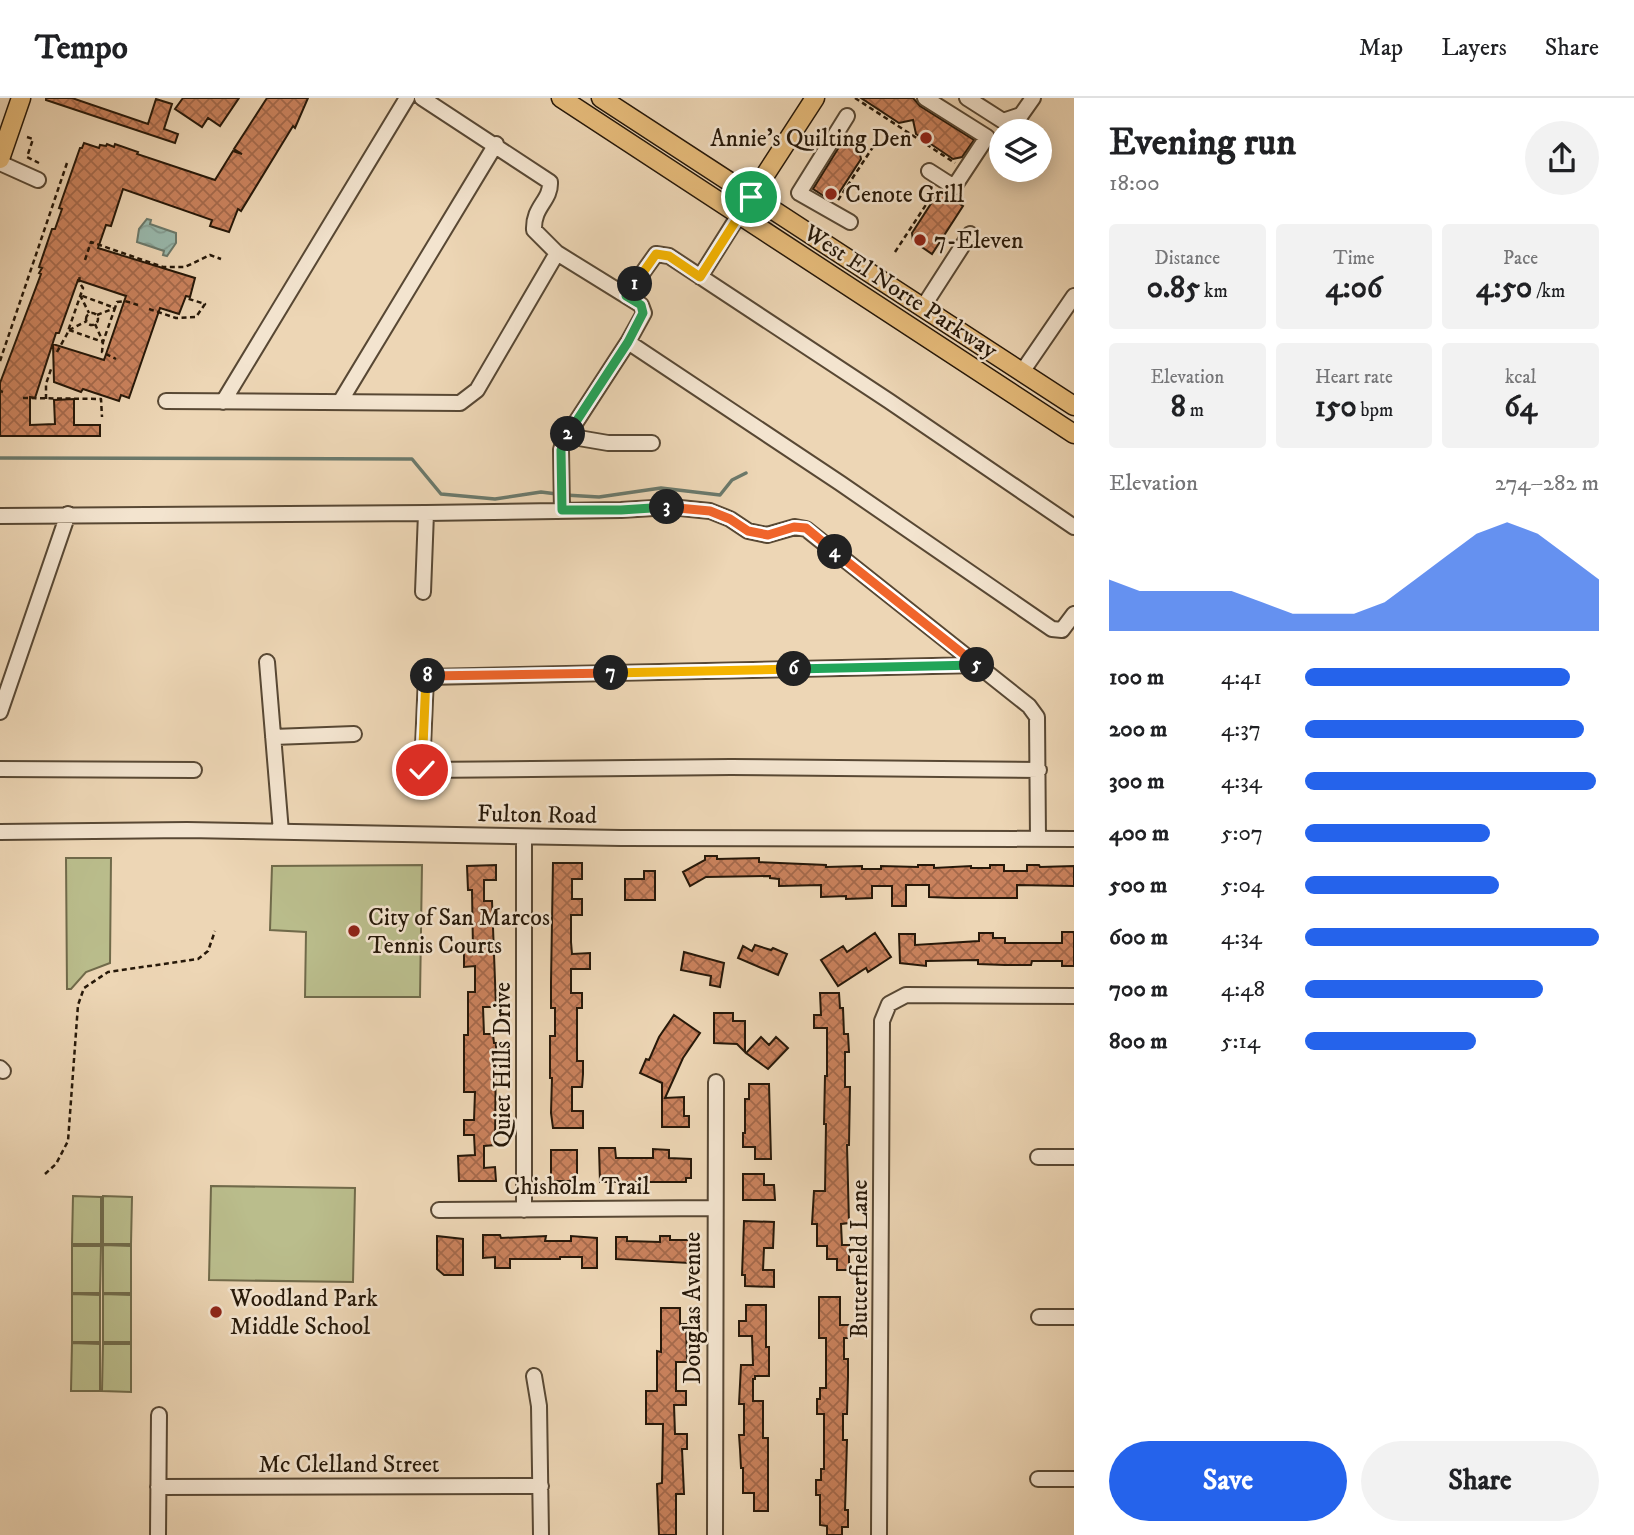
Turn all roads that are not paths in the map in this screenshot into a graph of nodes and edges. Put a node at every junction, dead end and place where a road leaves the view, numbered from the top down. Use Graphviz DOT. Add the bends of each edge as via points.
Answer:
graph roads {
  1 [pos="21,98"];
  2 [pos="407,98"];
  3 [pos="422,98"];
  4 [pos="561,98"];
  5 [pos="601,98"];
  6 [pos="815,98"];
  7 [pos="925,98"];
  8 [pos="967,98"];
  9 [pos="1033,98"];
  10 [pos="847,116"];
  11 [pos="496,144"];
  12 [pos="0,161"];
  13 [pos="929,171"];
  14 [pos="38,180"];
  15 [pos="751,197"];
  16 [pos="739,215"];
  17 [pos="850,222"];
  18 [pos="970,234"];
  19 [pos="557,253"];
  20 [pos="700,277"];
  21 [pos="626,296"];
  22 [pos="1074,296"];
  23 [pos="923,307"];
  24 [pos="628,342"];
  25 [pos="1022,372"];
  26 [pos="166,401"];
  27 [pos="223,402"];
  28 [pos="340,402"];
  29 [pos="1074,405"];
  30 [pos="1074,434"];
  31 [pos="567,436"];
  32 [pos="652,443"];
  33 [pos="562,499"];
  34 [pos="426,513"];
  35 [pos="68,514"];
  36 [pos="0,516"];
  37 [pos="1074,527"];
  38 [pos="423,592"];
  39 [pos="1074,614"];
  40 [pos="267,662"];
  41 [pos="978,665"];
  42 [pos="0,712"];
  43 [pos="354,734"];
  44 [pos="273,737"];
  45 [pos="0,769"];
  46 [pos="194,770"];
  47 [pos="1039,770"];
  48 [pos="0,832"];
  49 [pos="281,832"];
  50 [pos="524,837"];
  51 [pos="1038,839"];
  52 [pos="1074,839"];
  53 [pos="1074,996"];
  54 [pos="716,1082"];
  55 [pos="1038,1157"];
  56 [pos="1074,1157"];
  57 [pos="715,1208"];
  58 [pos="439,1210"];
  59 [pos="524,1210"];
  60 [pos="1038,1317"];
  61 [pos="1074,1317"];
  62 [pos="534,1376"];
  63 [pos="159,1415"];
  64 [pos="1038,1479"];
  65 [pos="1074,1479"];
  66 [pos="541,1486"];
  67 [pos="158,1487"];
  68 [pos="158,1535"];
  69 [pos="541,1535"];
  70 [pos="715,1535"];
  71 [pos="879,1535"];
  1 -- 12 [label="main road"];
  2 -- 27 [label="street"];
  3 -- 11 [label="street"];
  4 -- 16 [label="main road, West El Norte Parkway"];
  5 -- 15 [label="main road, West El Norte Parkway"];
  6 -- 15 [label="main road"];
  7 -- 13 [label="street" via="987,137 954,187"];
  8 -- 9 [label="street" via="1003,121 1021,115"];
  10 -- 17 [label="street" via="799,192"];
  11 -- 19 [label="street" via="550,182 551,190 533,217 534,230"];
  11 -- 28 [label="street"];
  12 -- 14 [label="street"];
  15 -- 16 [label="main road"];
  15 -- 23 [label="main road, West El Norte Parkway"];
  16 -- 20 [label="street"];
  16 -- 30 [label="main road, West El Norte Parkway"];
  18 -- 23 [label="street"];
  19 -- 21 [label="street"];
  19 -- 28 [label="street" via="477,390 460,403"];
  20 -- 21 [label="street" via="669,256 656,254"];
  20 -- 37 [label="street"];
  21 -- 24 [label="street" via="641,305 643,313"];
  22 -- 25 [label="street"];
  23 -- 25 [label="main road, West El Norte Parkway"];
  24 -- 31 [label="street"];
  24 -- 39 [label="street" via="1052,629 1062,630"];
  25 -- 29 [label="main road, West El Norte Parkway"];
  26 -- 27 [label="street"];
  27 -- 28 [label="street"];
  31 -- 32 [label="street" via="608,443"];
  31 -- 33 [label="street" via="561,450"];
  33 -- 34 [label="street"];
  33 -- 41 [label="street" via="621,510 670,507 710,511 748,531 768,535 806,528"];
  34 -- 35 [label="street"];
  34 -- 38 [label="street"];
  35 -- 36 [label="street"];
  35 -- 42 [label="street"];
  40 -- 44 [label="street"];
  41 -- 47 [label="street" via="1037,717"];
  41 -- 47 [label="street" via="426,677 422,770"];
  43 -- 44 [label="street"];
  44 -- 49 [label="street"];
  45 -- 46 [label="street"];
  47 -- 51 [label="street"];
  48 -- 49 [label="street, Fulton Road"];
  49 -- 50 [label="street, Fulton Road"];
  50 -- 51 [label="street, Fulton Road"];
  50 -- 59 [label="street, Quiet Hills Drive"];
  51 -- 52 [label="street, Fulton Road"];
  53 -- 71 [label="street, Butterfield Lane" via="906,995 889,1004 882,1021"];
  54 -- 57 [label="street, Douglas Avenue"];
  55 -- 56 [label="street"];
  57 -- 59 [label="street, Chisholm Trail"];
  57 -- 70 [label="street, Douglas Avenue"];
  58 -- 59 [label="street, Chisholm Trail"];
  60 -- 61 [label="street"];
  62 -- 66 [label="street"];
  63 -- 67 [label="street"];
  64 -- 65 [label="street"];
  66 -- 67 [label="street, Mc Clelland Street"];
  66 -- 69 [label="street"];
  67 -- 68 [label="street"];
}
